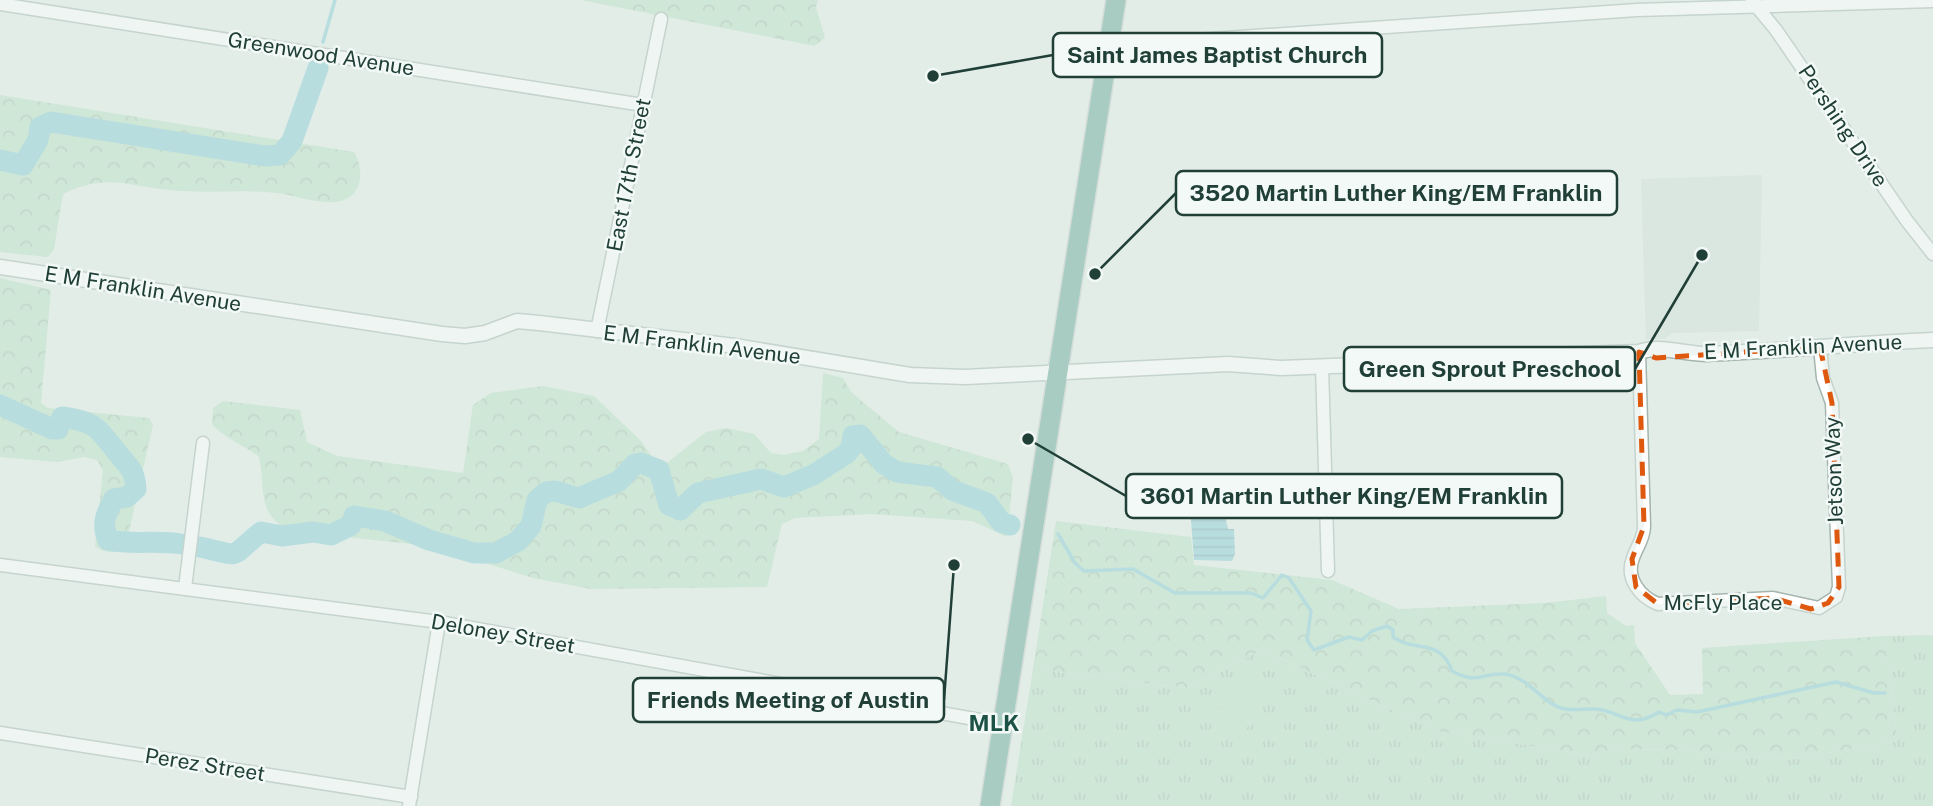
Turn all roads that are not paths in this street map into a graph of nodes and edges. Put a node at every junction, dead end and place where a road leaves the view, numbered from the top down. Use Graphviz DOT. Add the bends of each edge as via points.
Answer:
graph roads {
  1 [pos="1116,0"];
  2 [pos="1721,0"];
  3 [pos="1933,1"];
  4 [pos="1753,3"];
  5 [pos="0,4"];
  6 [pos="1708,6"];
  7 [pos="661,19"];
  8 [pos="1108,46"];
  9 [pos="643,105"];
  10 [pos="1933,254"];
  11 [pos="0,267"];
  12 [pos="597,331"];
  13 [pos="1933,340"];
  14 [pos="1820,347"];
  15 [pos="1639,352"];
  16 [pos="1322,366"];
  17 [pos="1057,373"];
  18 [pos="203,443"];
  19 [pos="1325,490"];
  20 [pos="1192,495"];
  21 [pos="0,565"];
  22 [pos="1328,571"];
  23 [pos="185,588"];
  24 [pos="1836,597"];
  25 [pos="439,622"];
  26 [pos="1002,724"];
  27 [pos="0,733"];
  28 [pos="410,802"];
  29 [pos="989,806"];
  1 -- 8 [label="main road"];
  2 -- 6 [label="street"];
  3 -- 4 [label="street"];
  4 -- 6 [label="street"];
  4 -- 10 [label="street, Pershing Drive"];
  5 -- 9 [label="street, Greenwood Avenue"];
  6 -- 8 [label="street"];
  7 -- 9 [label="street, East 17th Street"];
  8 -- 17 [label="main road"];
  9 -- 12 [label="street, East 17th Street"];
  11 -- 12 [label="street, E M Franklin Avenue" via="442,334 485,333 517,321"];
  12 -- 17 [label="street, E M Franklin Avenue" via="735,346 910,375"];
  13 -- 14 [label="street, E M Franklin Avenue"];
  14 -- 15 [label="street, E M Franklin Avenue" via="1674,353 1667,358"];
  14 -- 24 [label="street, Jetson Way" via="1823,378 1832,403"];
  15 -- 16 [label="street, E M Franklin Avenue" via="1436,356 1410,363"];
  15 -- 24 [label="street, McFly Place" via="1644,533 1631,567 1636,587 1648,601 1670,606 1773,598 1811,609"];
  16 -- 17 [label="street, E M Franklin Avenue" via="1228,364"];
  16 -- 19 [label="street"];
  17 -- 26 [label="main road"];
  18 -- 23 [label="street"];
  19 -- 20 [label="street"];
  19 -- 22 [label="street"];
  21 -- 23 [label="street, Deloney Street"];
  23 -- 25 [label="street, Deloney Street"];
  25 -- 26 [label="street, Deloney Street"];
  25 -- 28 [label="street"];
  26 -- 29 [label="main road"];
  27 -- 28 [label="street, Perez Street"];
}
